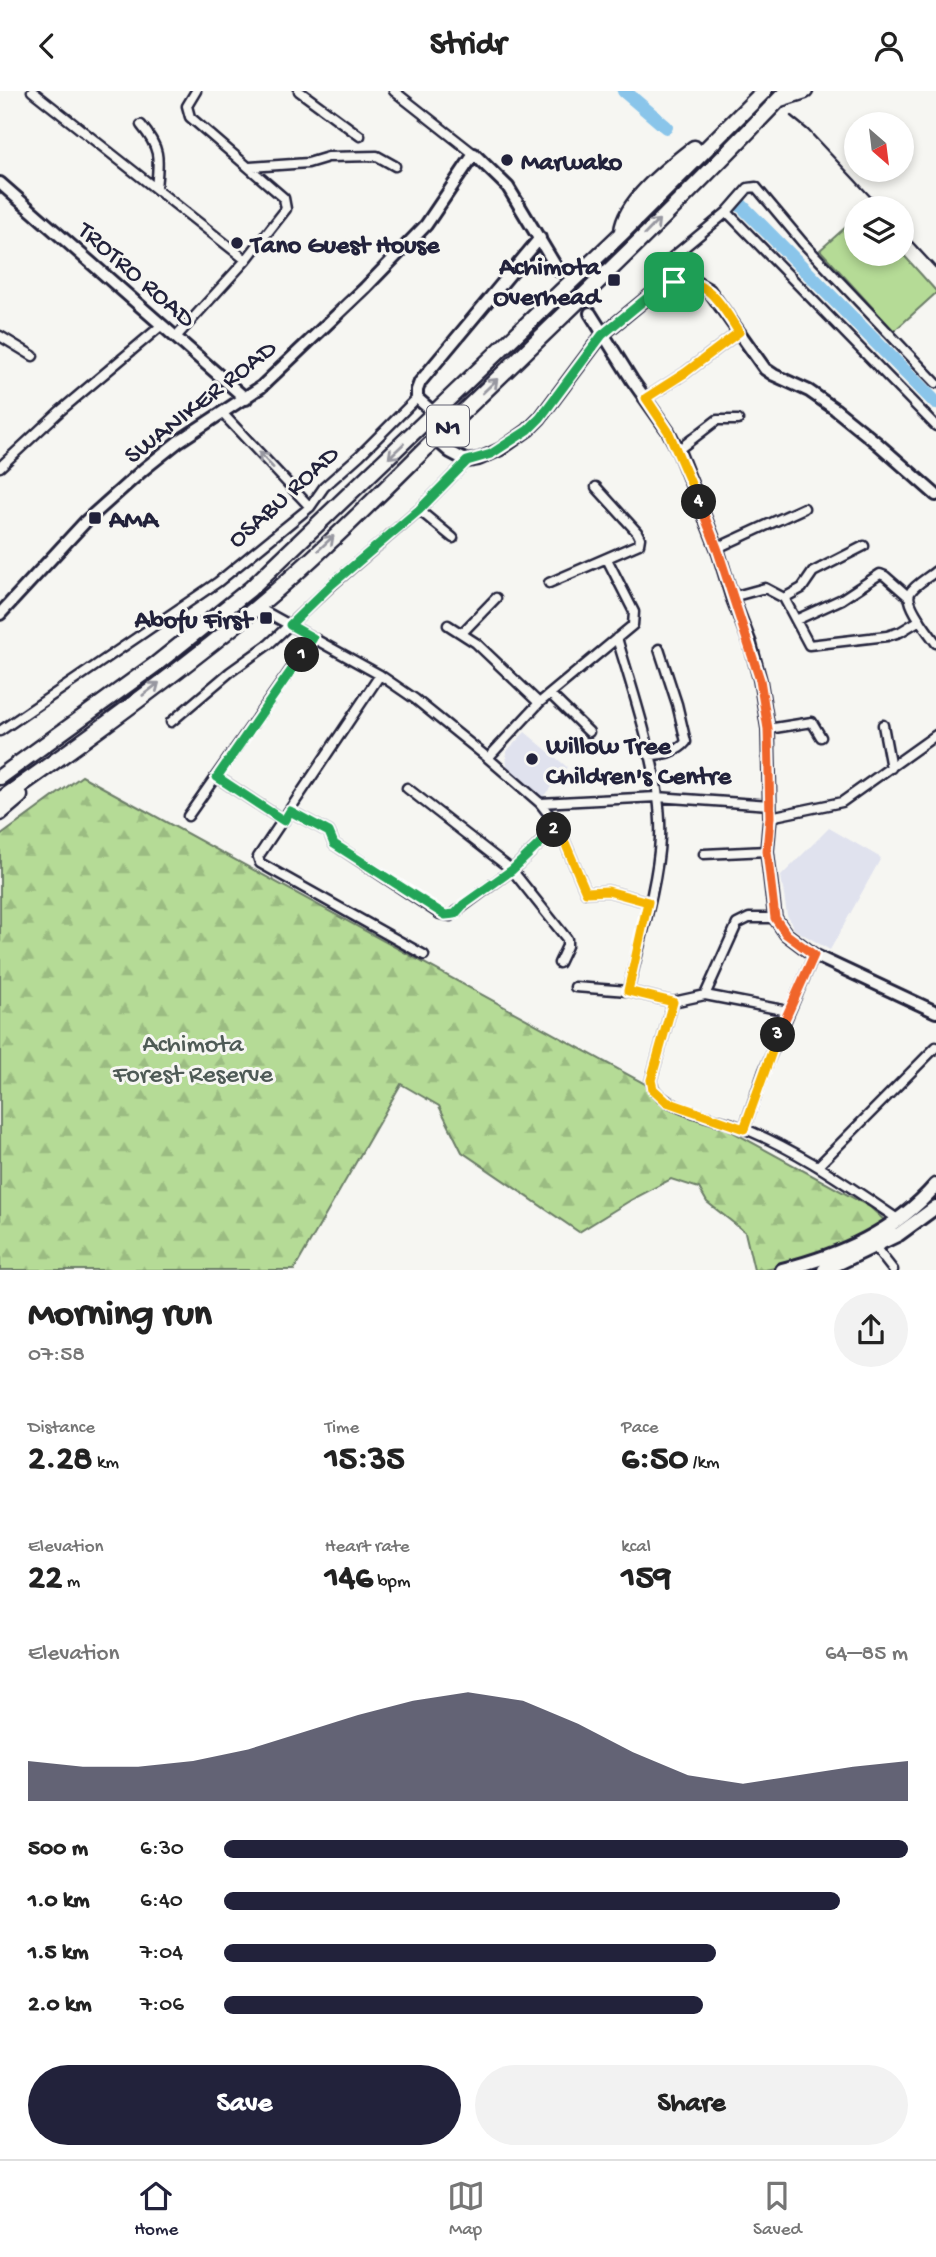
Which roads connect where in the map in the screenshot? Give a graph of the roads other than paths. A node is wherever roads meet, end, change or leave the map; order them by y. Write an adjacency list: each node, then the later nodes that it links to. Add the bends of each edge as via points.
1 (196, 91): 12 (street, via 187,106 190,117)
2 (299, 91): 9 (street)
3 (394, 91): 10 (street)
4 (805, 91): 7 (highway)
5 (762, 92): 31 (highway, N1, via 714,139 694,148 651,185 629,209 621,233)
6 (38, 93): 14 (street)
7 (783, 95): 35 (highway, N1, one-way to 7)
8 (141, 125): 14 (street, via 158,149)
9 (360, 136)
10 (474, 154): 16 (street, via 508,187); 28 (street, SWANIKER ROAD, via 426,225 402,251)
11 (395, 166): 12 (street, via 377,156)
12 (250, 167): 17 (street, via 284,198 286,209)
13 (0, 183): 21 (street, TROTRO ROAD)
14 (156, 188): 17 (street)
15 (727, 212): 19 (street, via 657,269); 27 (street, via 748,188 756,187); 34 (street)
16 (540, 238): 18 (street); 29 (street, OSABU ROAD, via 420,382)
17 (246, 260): 25 (street)
18 (558, 270)
19 (659, 288): 22 (street, via 685,280 700,285 716,298); 23 (street)
20 (590, 313): 23 (street)
21 (162, 325): 25 (street, TROTRO ROAD); 38 (street)
22 (739, 332): 30 (street); 40 (street, via 765,369 835,409)
23 (602, 335): 30 (street); 37 (street, via 528,430 491,454)
24 (0, 336): 26 (street)
25 (176, 337): 28 (street, TROTRO ROAD)
26 (33, 356)
27 (936, 383)
28 (246, 398): 32 (street, SWANIKER ROAD)
29 (417, 398): 31 (street); 41 (street, OSABU ROAD, via 324,487)
30 (646, 398): 36 (street)
31 (434, 413): 68 (highway, N1, one-way to 68, via 250,589)
32 (223, 414): 41 (street, one-way to 32); 55 (street, SWANIKER ROAD, via 179,441 86,521)
33 (738, 420): 36 (street, via 717,420)
34 (936, 426)
35 (435, 439): 37 (street); 54 (highway, N1, one-way to 35)
36 (678, 450): 46 (street)
37 (467, 461): 43 (street)
38 (0, 467)
39 (596, 487): 47 (street, via 640,538 636,546)
40 (936, 495)
41 (310, 507): 72 (street, OSABU ROAD, via 218,582)
42 (804, 508): 46 (street)
43 (419, 510): 44 (street); 58 (street)
44 (453, 538)
45 (864, 546): 53 (street, via 813,572 802,588)
46 (717, 548): 50 (street)
47 (607, 559): 49 (street); 62 (street, via 635,619)
48 (936, 571): 51 (street)
49 (549, 583)
50 (732, 597): 53 (street, via 765,588); 71 (street, via 750,643)
51 (909, 597): 56 (street, via 880,574 842,600); 57 (street)
52 (496, 598): 60 (street)
53 (784, 598): 56 (street)
54 (257, 607): 58 (street); 73 (highway, N1, one-way to 54)
55 (0, 614)
56 (796, 620): 57 (street, via 809,645 887,636)
57 (920, 620): 63 (street)
58 (290, 625): 61 (street); 69 (street)
59 (448, 625): 60 (street)
60 (462, 633): 67 (street)
61 (313, 638): 65 (street); 82 (street)
62 (617, 638): 66 (street); 77 (street)
63 (936, 643)
64 (659, 649): 77 (street, via 686,743 664,755)
65 (380, 675): 78 (street); 87 (street)
66 (551, 695): 67 (street); 74 (street)
67 (540, 703): 78 (street)
68 (90, 714): 79 (highway); 81 (highway, N1)
69 (171, 722)
70 (883, 725): 80 (street)
71 (768, 729): 76 (street, via 812,722); 88 (street)
72 (0, 731)
73 (97, 731): 85 (highway, N1); 89 (highway)
74 (589, 732)
75 (936, 735): 80 (street)
76 (821, 737)
77 (649, 755): 84 (street)
78 (488, 758): 86 (street)
79 (0, 765)
80 (891, 768): 88 (street, via 842,802)
81 (0, 777)
82 (217, 777): 90 (street); 91 (street)
83 (407, 787): 95 (street)
84 (657, 797): 86 (street); 88 (street); 96 (street, via 660,837)
85 (0, 800)
86 (540, 803): 92 (street)
87 (290, 811): 91 (street); 95 (street, via 329,832 334,844 445,915 455,914)
88 (770, 811): 93 (street)
89 (0, 813)
90 (188, 816)
91 (284, 821): 98 (street, via 260,852 260,863)
92 (558, 826): 95 (street); 96 (street, via 586,892 608,891)
93 (767, 851): 94 (street); 97 (street)
94 (705, 854)
95 (512, 870): 100 (street, via 567,939)
96 (648, 902): 102 (street)
97 (775, 918): 99 (street, via 786,934); 103 (street, via 749,918 737,924)
98 (424, 955)
99 (814, 955): 105 (street); 106 (street)
100 (559, 963)
101 (575, 987): 102 (street)
102 (628, 991): 104 (street)
103 (705, 995): 104 (street); 105 (street)
104 (673, 1002): 108 (street, via 651,1085 667,1102)
105 (788, 1011): 108 (street)
106 (936, 1012)
107 (936, 1047): 109 (street)
108 (744, 1129): 109 (street)
109 (819, 1165): 112 (street)
110 (936, 1185): 112 (main road)
111 (936, 1207): 113 (main road)
112 (899, 1220): 114 (main road, via 849,1249)
113 (875, 1247): 115 (main road); 116 (street)
114 (782, 1270)
115 (824, 1270)
116 (893, 1270)

